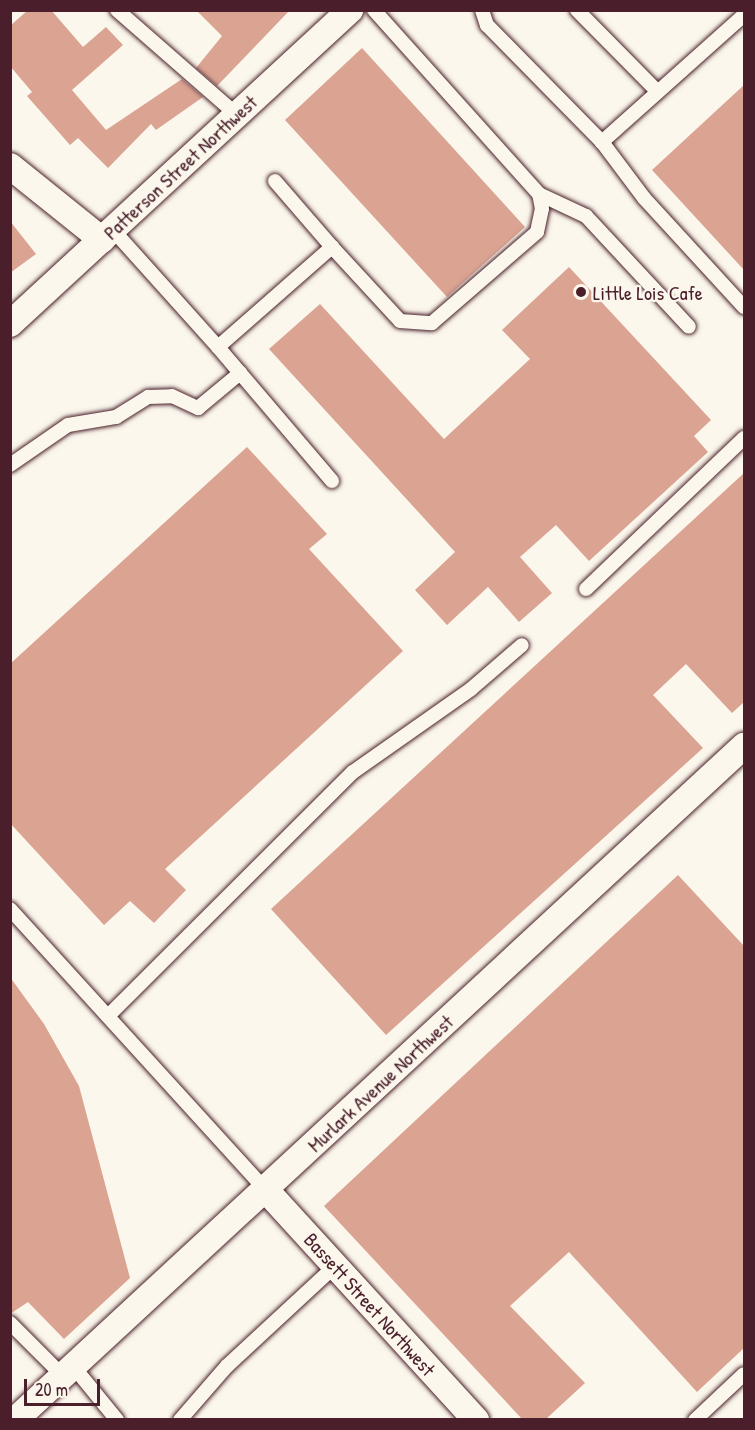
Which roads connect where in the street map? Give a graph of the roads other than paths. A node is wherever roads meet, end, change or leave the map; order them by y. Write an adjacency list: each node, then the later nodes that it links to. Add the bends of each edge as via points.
1 (117, 10): 8 (lane)
2 (350, 10): 8 (street, Patterson Street Northwest)
3 (374, 10): 12 (lane)
4 (482, 10): 9 (lane, via 487,26)
5 (577, 10): 7 (lane)
6 (744, 15): 7 (lane)
7 (657, 91): 9 (lane)
8 (237, 115): 13 (street, Patterson Street Northwest)
9 (602, 141): 15 (lane, via 644,198)
10 (10, 166): 13 (street)
11 (275, 181): 14 (lane)
12 (539, 194): 14 (lane, via 542,209 537,232 432,322 400,321); 17 (lane, via 586,216)
13 (107, 235): 16 (street, Patterson Street Northwest); 18 (lane)
14 (332, 247): 18 (lane)
15 (744, 307)
16 (10, 324)
17 (689, 327)
18 (218, 346): 19 (lane)
19 (240, 373): 21 (lane, via 198,408 171,396 148,397 116,417 68,425); 22 (lane)
20 (744, 438): 23 (lane)
21 (10, 465)
22 (332, 481)
23 (585, 589)
24 (522, 645): 27 (lane, via 471,689 353,772)
25 (744, 746): 28 (street, Murlark Avenue Northwest)
26 (10, 909): 27 (lane)
27 (108, 1016): 28 (lane)
28 (265, 1188): 29 (street, Bassett Street Northwest); 31 (street, Murlark Avenue Northwest)
29 (335, 1266): 35 (lane, via 227,1366); 36 (street, Bassett Street Northwest)
30 (10, 1323): 31 (lane)
31 (68, 1370): 33 (street, Murlark Avenue Northwest); 34 (lane)
32 (744, 1374): 37 (lane)
33 (23, 1417)
34 (117, 1419)
35 (180, 1419)
36 (476, 1419)
37 (695, 1419)

